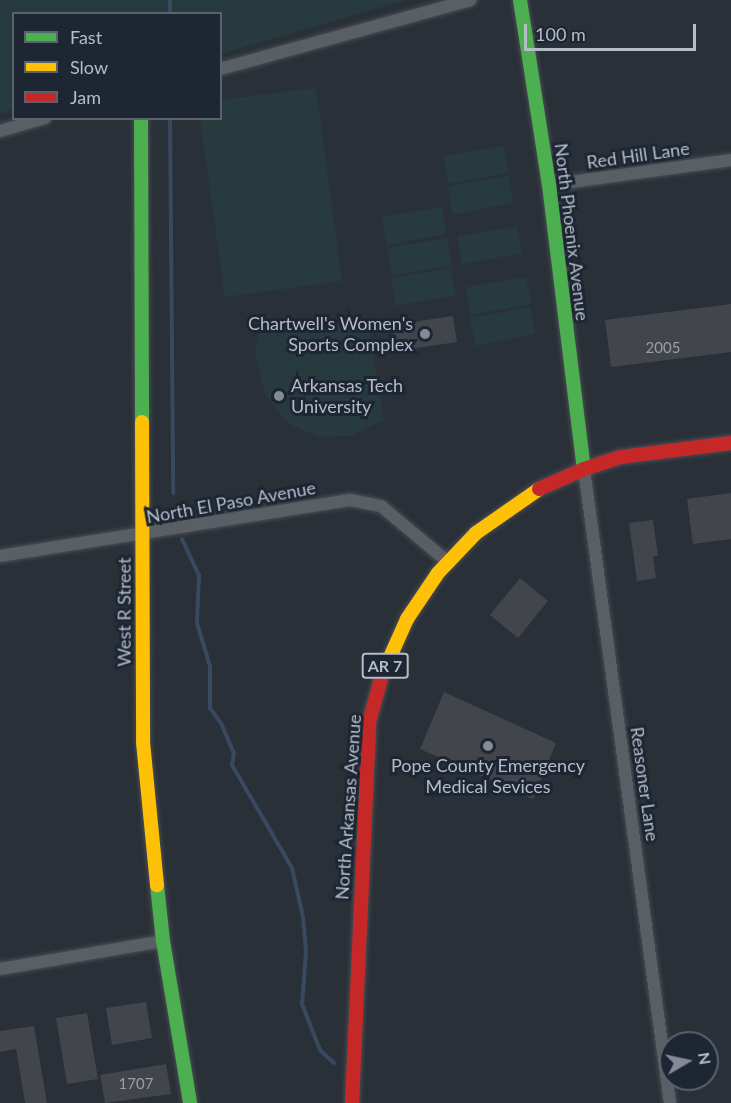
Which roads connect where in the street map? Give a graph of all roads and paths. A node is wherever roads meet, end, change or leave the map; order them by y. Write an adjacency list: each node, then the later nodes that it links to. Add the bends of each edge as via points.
1 (471, 0): 3 (street)
2 (520, 0): 8 (main road, North Phoenix Avenue)
3 (222, 68)
4 (38, 120): 6 (street)
5 (141, 120): 11 (main road, West R Street)
6 (0, 131)
7 (731, 160): 8 (street, Red Hill Lane)
8 (549, 185): 10 (main road, North Phoenix Avenue)
9 (731, 443): 10 (main road, North Arkansas Avenue / AR 7, via 648,452)
10 (584, 469): 13 (main road, North Arkansas Avenue / AR 7, via 520,500 476,533); 18 (street, Reasoner Lane)
11 (141, 535): 12 (street, North El Paso Avenue); 13 (street, North El Paso Avenue, via 350,500 381,506); 14 (main road, West R Street, via 143,742)
12 (0, 556)
13 (448, 562): 17 (main road, North Arkansas Avenue / AR 7, via 421,595 394,643 369,722)
14 (164, 941): 15 (street); 16 (main road, West R Street)
15 (0, 969)
16 (190, 1103)
17 (352, 1103)
18 (670, 1103)

